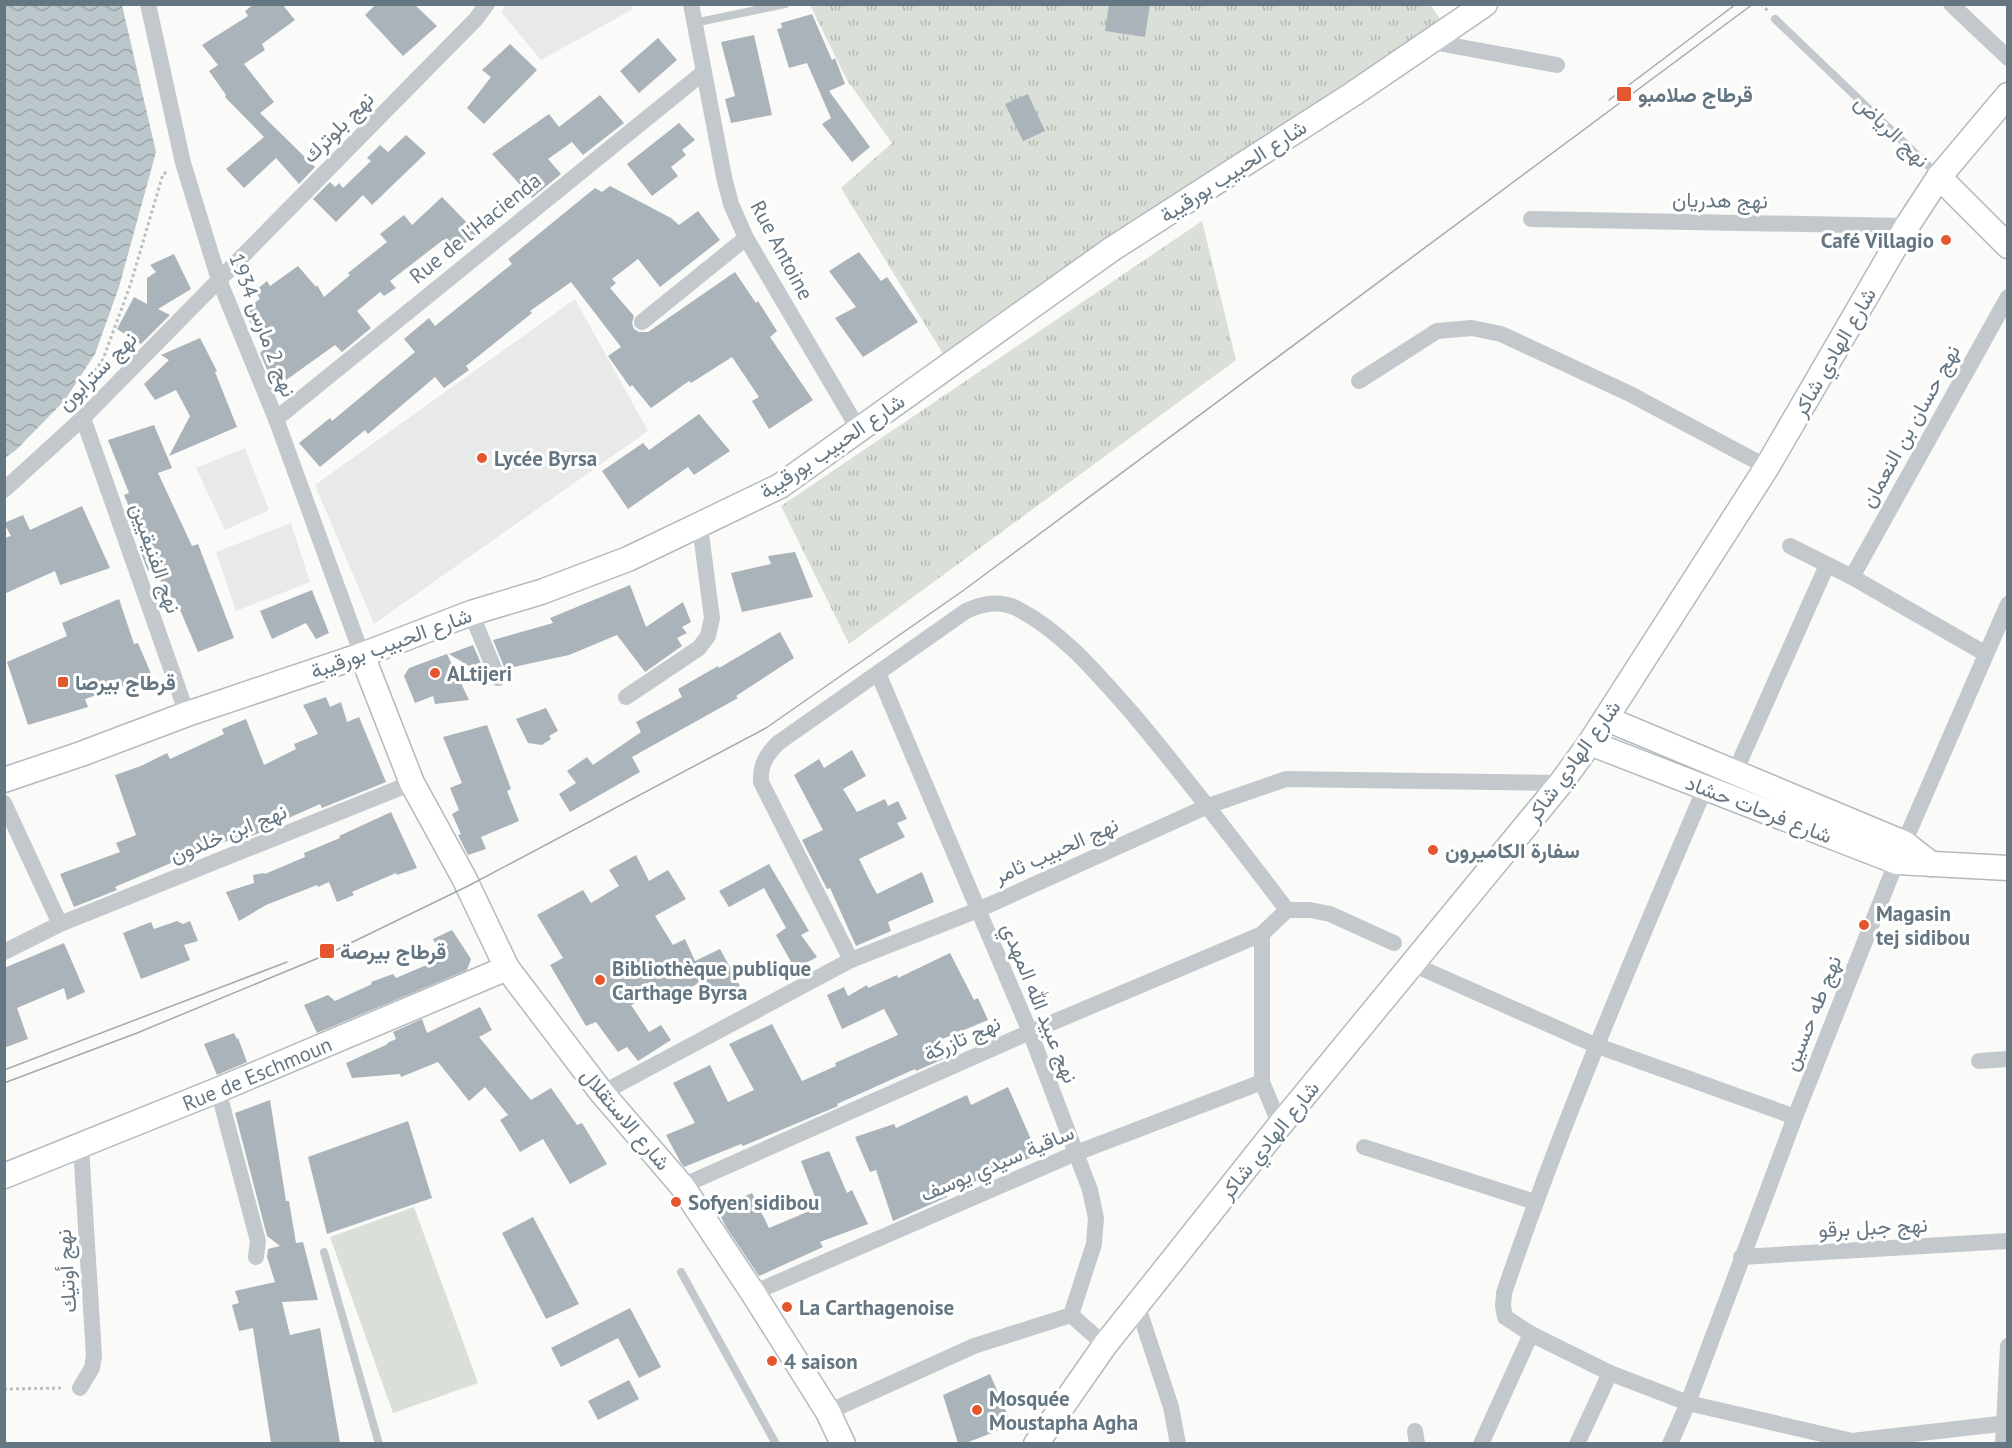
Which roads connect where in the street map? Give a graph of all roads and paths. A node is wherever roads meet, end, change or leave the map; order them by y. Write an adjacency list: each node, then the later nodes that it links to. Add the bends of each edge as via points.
1 (148, 4): 14 (street, نهج 2 مارس 1934)
2 (487, 4): 20 (street, نهج بلوترك)
3 (691, 4): 8 (street, Rue Antoine)
4 (785, 4): 8 (lane)
5 (1951, 4): 10 (street)
6 (1473, 8): 9 (street, شارع الحبيب بورقيبة)
7 (1775, 19): 15 (lane, نهج الرياض)
8 (693, 23): 12 (street, Rue Antoine)
9 (1432, 42): 11 (street); 27 (street, شارع الحبيب بورقيبة, via 1112,249)
10 (2007, 58)
11 (1557, 65)
12 (704, 72): 18 (street, Rue Antoine, via 724,177); 26 (street, Rue de l'Hacienda)
13 (2007, 95): 15 (street, شارع الهادي شاكر)
14 (183, 163): 20 (street, نهج 2 مارس 1934); 24 (path, via 163,174 130,286 103,359)
15 (1939, 177): 17 (street, شارع الهادي شاكر); 19 (street, نهج الرياض)
16 (1532, 219): 17 (street, نهج هدريان)
17 (1907, 226): 28 (street, شارع الهادي شاكر)
18 (746, 238): 22 (street); 27 (street, Rue Antoine)
19 (2007, 246)
20 (219, 280): 25 (street, نهج سترابون); 26 (street, نهج 2 مارس 1934)
21 (2007, 297): 33 (street, نهج حسان بن النعمان)
22 (642, 322)
23 (1359, 381): 28 (street, via 1437,331 1472,328 1501,334 1630,394)
24 (74, 402)
25 (83, 418): 29 (street, نهج سترابون); 41 (street, نهج الفنيقيين)
26 (276, 419): 37 (street, نهج 2 مارس 1934)
27 (859, 430): 30 (street, شارع الحبيب بورقيبة, via 780,486)
28 (1767, 467): 42 (street, شارع الهادي شاكر)
29 (4, 490)
30 (700, 526): 35 (street, شارع الحبيب بورقيبة, via 542,592); 40 (street, via 712,618 708,636 699,648)
31 (1790, 546): 32 (street)
32 (1827, 566): 33 (street); 44 (street)
33 (1852, 577): 36 (street)
34 (2007, 604): 36 (street, نهج طه حسين)
35 (471, 613): 37 (street, شارع الحبيب بورقيبة); 39 (street)
36 (1986, 654): 51 (street, نهج طه حسين)
37 (362, 655): 41 (street, شارع الحبيب بورقيبة); 46 (street, شارع الاستقلال)
38 (878, 673): 50 (street, via 966,611 985,604 1018,609 1053,632 1101,678); 53 (street, نهج عبيد الله المهدي); 59 (street, via 778,743 765,757 760,771 761,782)
39 (498, 678)
40 (626, 697)
41 (187, 714): 45 (street, شارع الحبيب بورقيبة)
42 (1607, 719): 43 (street, شارع الهادي شاكر); 44 (street, شارع فرحات حشاد)
43 (1590, 743): 47 (street, شارع الهادي شاكر); 48 (street, شارع فرحات حشاد)
44 (1735, 772): 51 (street, شارع فرحات حشاد)
45 (4, 780)
46 (412, 783): 55 (street, نهج ابن خلدون); 61 (street, شارع الاستقلال)
47 (1561, 783): 50 (street, نهج الحبيب ثامر, via 1286,779); 60 (street, شارع الهادي شاكر)
48 (1706, 788): 51 (street, شارع فرحات حشاد); 63 (street)
49 (4, 803): 55 (street)
50 (1208, 806): 53 (street, نهج الحبيب ثامر); 54 (street)
51 (1900, 853): 52 (street, شارع فرحات حشاد, via 1931,864); 69 (street, نهج طه حسين)
52 (2007, 868)
53 (978, 910): 59 (street, نهج الحبيب ثامر); 62 (street, نهج عبيد الله المهدي)
54 (1287, 910): 56 (street); 57 (street, via 1330,914)
55 (60, 924): 58 (street, نهج ابن خلدون)
56 (1262, 934): 62 (street, نهج تازركة); 66 (street)
57 (1394, 943)
58 (4, 952)
59 (851, 960): 68 (street, نهج الحبيب ثامر)
60 (1412, 964): 63 (street); 70 (street, شارع الهادي شاكر)
61 (507, 968): 67 (street, Rue de Eschmoun); 68 (street, شارع الاستقلال)
62 (1030, 1032): 73 (street, نهج عبيد الله المهدي); 75 (street, نهج تازركة)
63 (1595, 1045): 69 (street); 76 (street)
64 (2007, 1059): 65 (street)
65 (1979, 1062)
66 (1262, 1082): 70 (street); 73 (street, ساقية سيدي يوسف)
67 (218, 1090): 71 (street, Rue de Eschmoun); 79 (street, via 258,1241)
68 (602, 1093): 75 (street, شارع الاستقلال)
69 (1795, 1118): 80 (street, نهج طه حسين)
70 (1280, 1125): 83 (street, شارع الهادي شاكر)
71 (81, 1147): 74 (street, Rue de Eschmoun); 89 (street, نهج أوتيك, via 94,1356)
72 (1364, 1147): 76 (street)
73 (1076, 1153): 82 (street, ساقية سيدي يوسف); 84 (street, نهج عبيد الله المهدي, via 1096,1218 1094,1244)
74 (4, 1176)
75 (682, 1186): 82 (street, شارع الاستقلال)
76 (1534, 1202): 85 (street, via 1503,1306 1505,1317)
77 (2007, 1241): 80 (street, نهج جبل برقو)
78 (324, 1252): 95 (lane)
79 (256, 1257)
80 (1741, 1257): 91 (street, نهج طه حسين)
81 (681, 1272): 96 (lane)
82 (753, 1293): 92 (street, شارع الاستقلال)
83 (1137, 1304): 86 (street, شارع الهادي شاكر); 99 (street, via 1171,1407)
84 (1071, 1315): 86 (street); 92 (street, via 974,1346)
85 (1531, 1334): 88 (street); 100 (street)
86 (1105, 1345): 98 (street, شارع الهادي شاكر)
87 (2007, 1346): 93 (street)
88 (1610, 1372): 91 (street); 101 (street)
89 (80, 1388): 90 (path)
90 (4, 1389)
91 (1688, 1403): 94 (street); 102 (street, نهج طه حسين)
92 (828, 1412): 97 (street, شارع الاستقلال)
93 (2006, 1423): 94 (street); 103 (street)
94 (1852, 1442)
95 (379, 1443)
96 (776, 1443)
97 (843, 1443)
98 (1036, 1443)
99 (1178, 1443)
100 (1481, 1443)
101 (1576, 1443)
102 (1670, 1443)
103 (2003, 1443)

